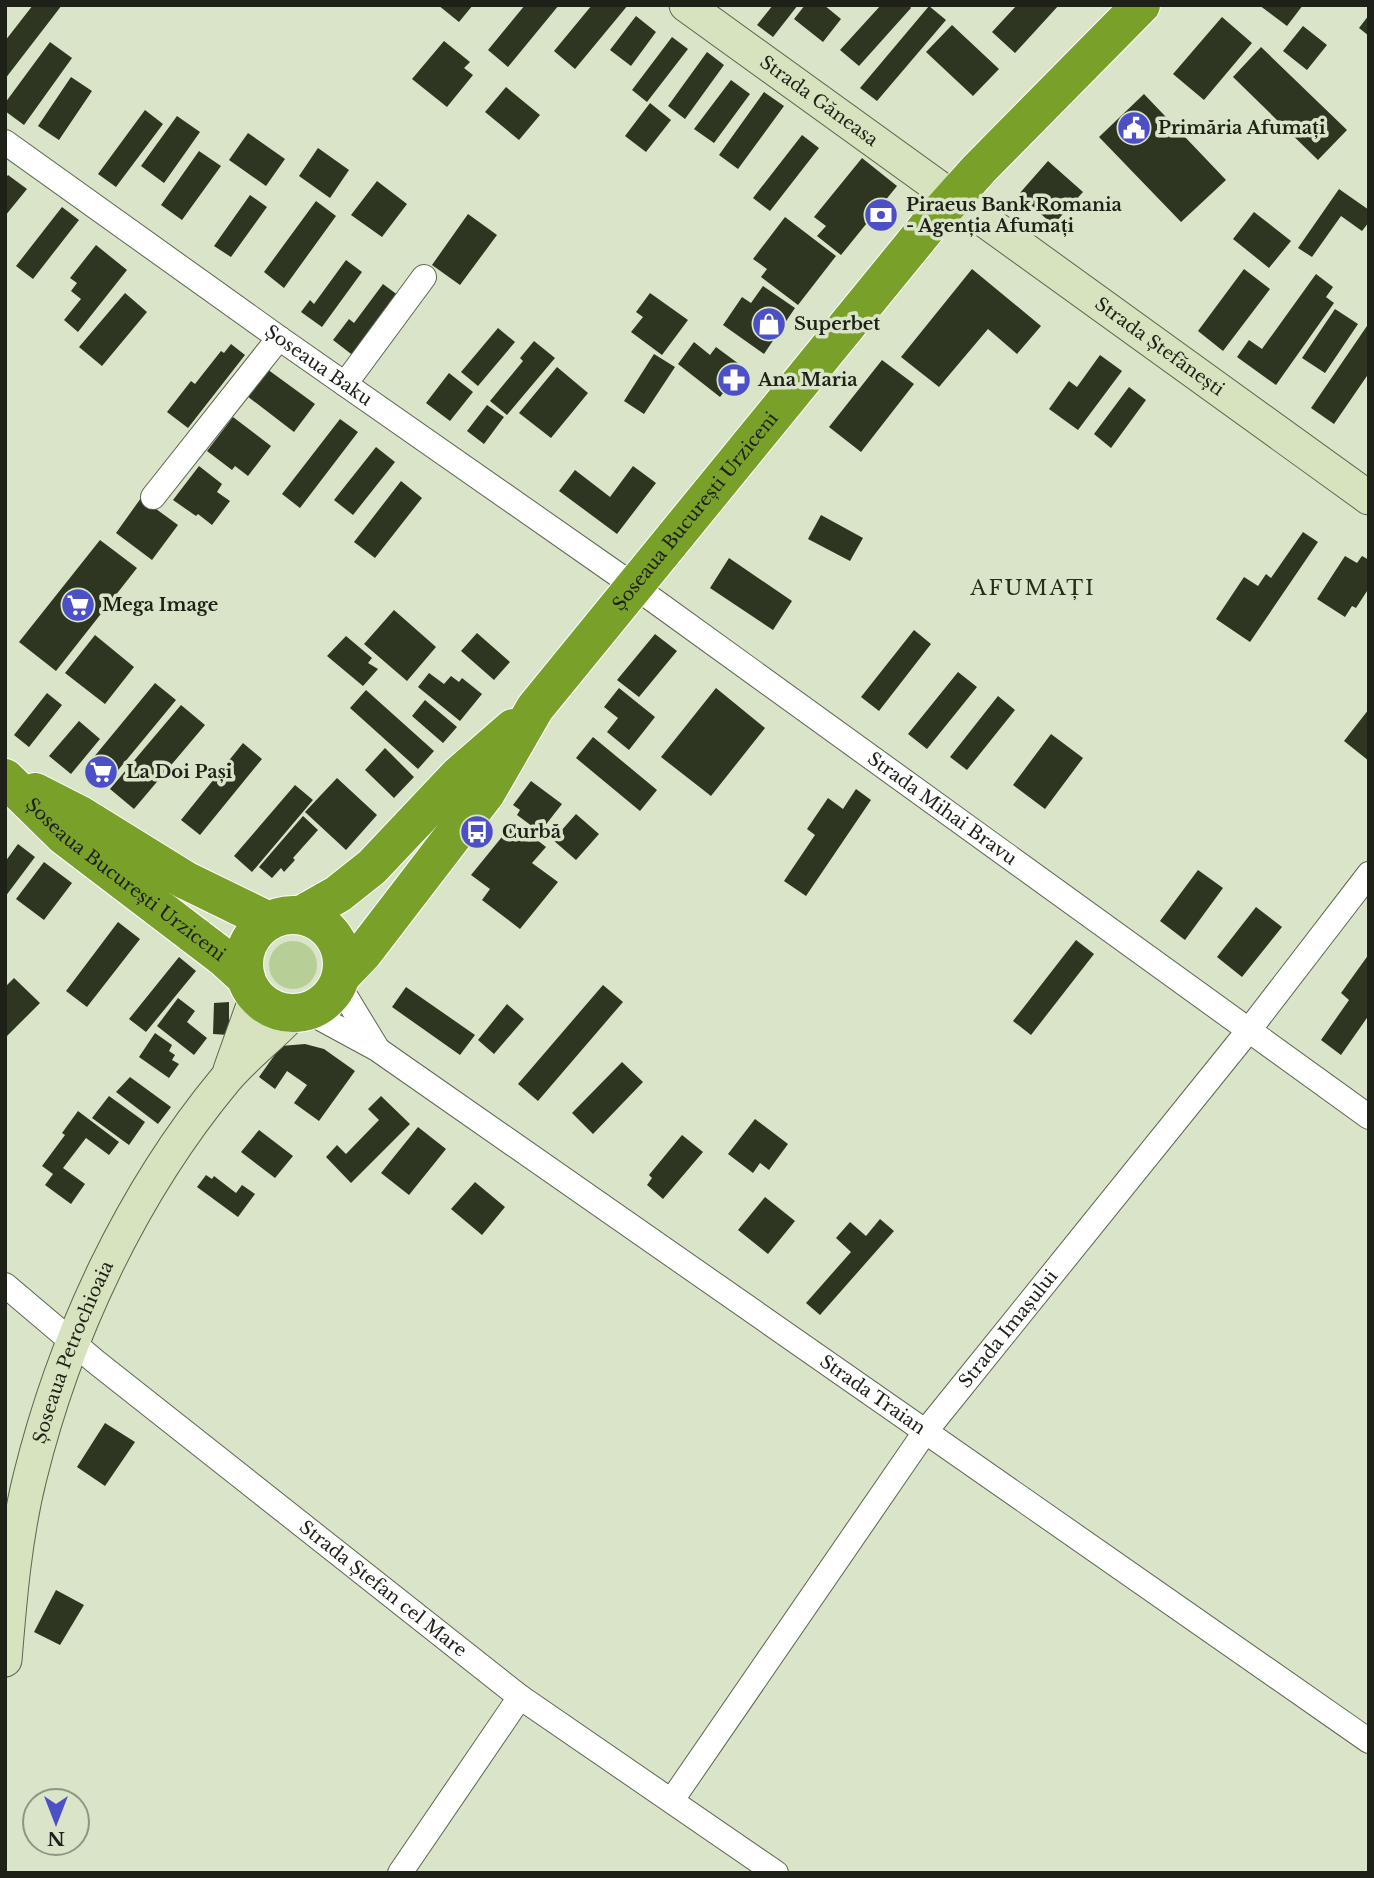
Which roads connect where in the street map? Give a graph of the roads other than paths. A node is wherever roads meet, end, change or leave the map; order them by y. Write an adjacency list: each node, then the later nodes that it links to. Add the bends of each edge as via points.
1 (686, 5): 4 (main road, Strada Găneasa)
2 (1141, 5): 4 (highway, Șoseaua București Urziceni)
3 (5, 142): 6 (street, Șoseaua Baku)
4 (952, 198): 9 (main road, Strada Ștefănești); 10 (highway, Șoseaua București Urziceni)
5 (424, 277): 7 (street)
6 (279, 338): 7 (street, Șoseaua Baku); 8 (street)
7 (345, 384): 10 (street, Șoseaua Baku)
8 (153, 497)
9 (1369, 498)
10 (634, 586): 11 (highway, Șoseaua București Urziceni); 18 (street, Strada Mihai Bravu)
11 (536, 708): 14 (highway, Șoseaua București Urziceni, via 459,775 372,867 338,894); 15 (highway, Șoseaua București Urziceni, via 486,793)
12 (5, 778): 14 (highway, Șoseaua București Urziceni, via 80,815 185,880); 16 (highway, Șoseaua București Urziceni, via 64,836 224,958)
13 (1369, 874): 18 (street, Strada Imașului)
14 (285, 918): 15 (highway, Șoseaua București Urziceni, via 316,921 329,930 342,959); 16 (highway, Șoseaua București Urziceni, via 253,936 248,946 244,967)
15 (340, 980): 17 (highway, Șoseaua București Urziceni, via 320,1006); 19 (street, Strada Traian)
16 (251, 987): 17 (highway, Șoseaua București Urziceni, via 267,1006); 20 (main road, Șoseaua Petrochioaia)
17 (300, 1012): 19 (street, Strada Traian); 20 (main road, Șoseaua Petrochioaia)
18 (1249, 1030): 21 (street, Strada Mihai Bravu); 24 (street, Strada Imașului)
19 (377, 1049): 24 (street, Strada Traian)
20 (226, 1079): 23 (main road, Șoseaua Petrochioaia, via 138,1207 91,1297)
21 (1369, 1117)
22 (5, 1285): 23 (street, Strada Ștefan cel Mare)
23 (73, 1343): 25 (main road, Șoseaua Petrochioaia, via 30,1477 14,1564); 26 (street, Strada Ștefan cel Mare)
24 (925, 1432): 27 (street, Strada Traian); 28 (street, Strada Imașului)
25 (5, 1660)
26 (520, 1697): 28 (street, Strada Ștefan cel Mare); 29 (street)
27 (1369, 1741)
28 (672, 1800): 30 (street, Strada Ștefan cel Mare)
29 (400, 1873)
30 (776, 1873)

